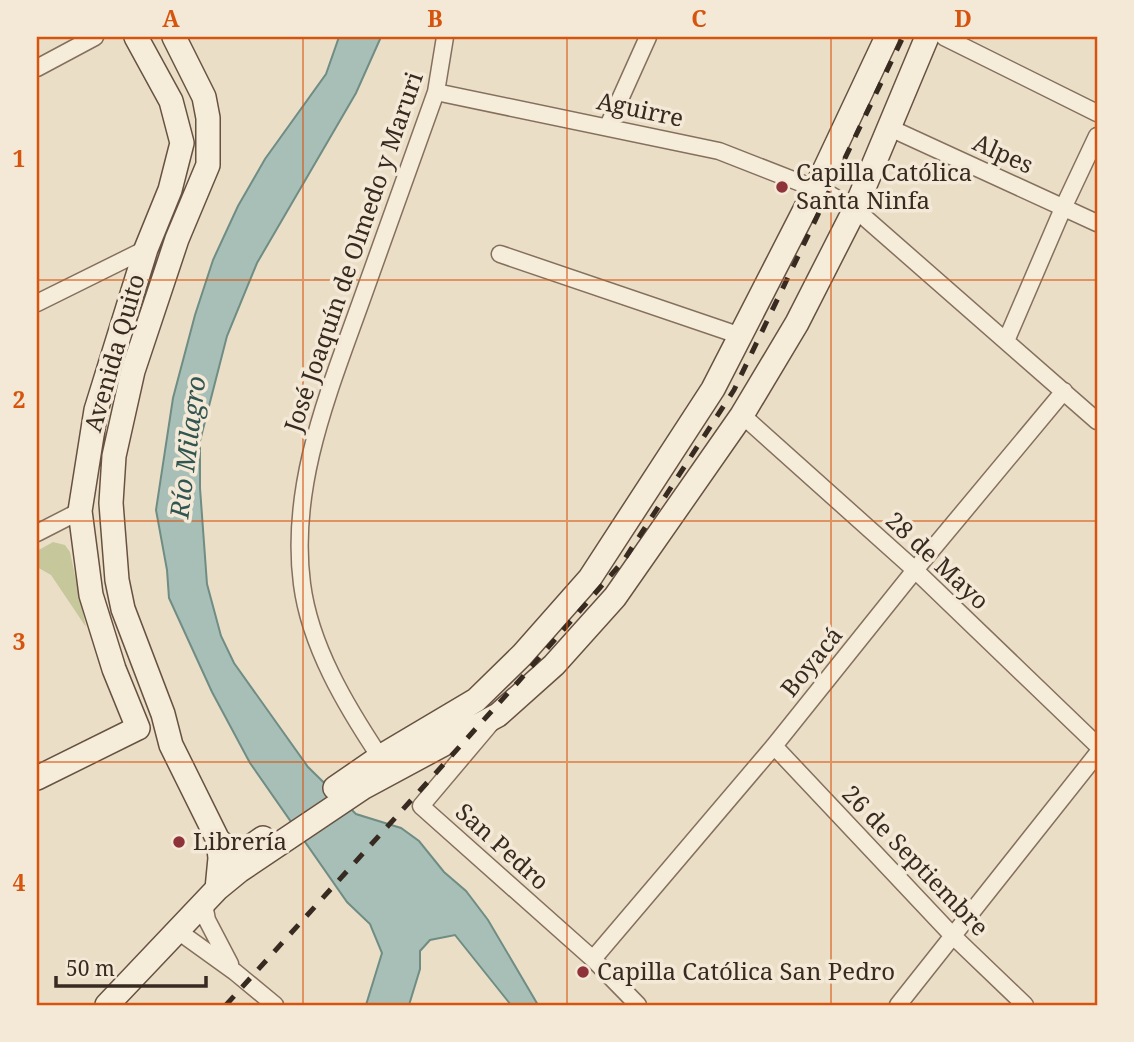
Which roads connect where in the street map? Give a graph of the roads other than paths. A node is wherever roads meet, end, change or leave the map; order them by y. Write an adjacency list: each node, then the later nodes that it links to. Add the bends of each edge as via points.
1 (95, 37): 9 (street)
2 (136, 37): 19 (main road, Avenida Quito, via 170,101 181,143 170,190)
3 (174, 37): 32 (main road, Avenida Quito, via 204,97 208,165 173,250 133,370 114,456 111,503 123,609)
4 (445, 37): 10 (street, José Joaquín de Olmedo y Maruri)
5 (648, 37): 12 (street)
6 (887, 37): 15 (main road)
7 (927, 37): 13 (main road)
8 (944, 37): 11 (street)
9 (37, 68)
10 (436, 92): 12 (street, Aguirre); 36 (street, José Joaquín de Olmedo y Maruri, via 318,420 300,517 302,585 309,616 349,708)
11 (1097, 113)
12 (608, 126): 15 (street, Aguirre, via 719,151)
13 (890, 128): 16 (street, Alpes); 17 (main road)
14 (1097, 136): 16 (street)
15 (822, 191): 17 (street, Aguirre); 22 (main road)
16 (1064, 206): 18 (street, Alpes); 23 (street)
17 (855, 209): 23 (street, Aguirre); 25 (main road, via 797,323)
18 (1097, 223)
19 (146, 249): 21 (street); 27 (main road, Avenida Quito, via 96,410)
20 (500, 254): 22 (street)
21 (37, 303)
22 (740, 336): 36 (main road, via 713,389 590,578 476,700)
23 (1006, 341): 24 (street, Aguirre)
24 (1063, 390): 26 (street, Aguirre); 29 (street, Boyacá)
25 (742, 415): 29 (street, 28 de Mayo); 30 (main road, via 615,597 554,666)
26 (1097, 421)
27 (80, 511): 28 (street); 31 (main road, Avenida Quito, via 91,595)
28 (38, 528)
29 (915, 570): 33 (street, 28 de Mayo); 34 (street, Boyacá)
30 (498, 715): 38 (main road); 44 (street, San Pedro, via 421,806)
31 (138, 728): 32 (main road, via 154,732); 37 (main road)
32 (171, 745): 39 (main road, Avenida Quito)
33 (1097, 745)
34 (774, 746): 43 (street, 26 de Septiembre); 44 (street, Boyacá)
35 (1097, 754): 43 (street)
36 (380, 757): 38 (main road)
37 (37, 778)
38 (359, 780): 40 (main road)
39 (218, 840): 40 (main road, via 235,854); 41 (main road, Avenida Quito, via 220,858)
40 (250, 853): 41 (main road)
41 (211, 896): 42 (main road); 45 (street, via 206,920)
42 (178, 931): 45 (street); 46 (main road)
43 (953, 936): 49 (street); 50 (street, 26 de Septiembre)
44 (593, 959): 48 (street, San Pedro)
45 (235, 972): 47 (street)
46 (107, 1005)
47 (275, 1005)
48 (638, 1005)
49 (898, 1005)
50 (1025, 1005)

